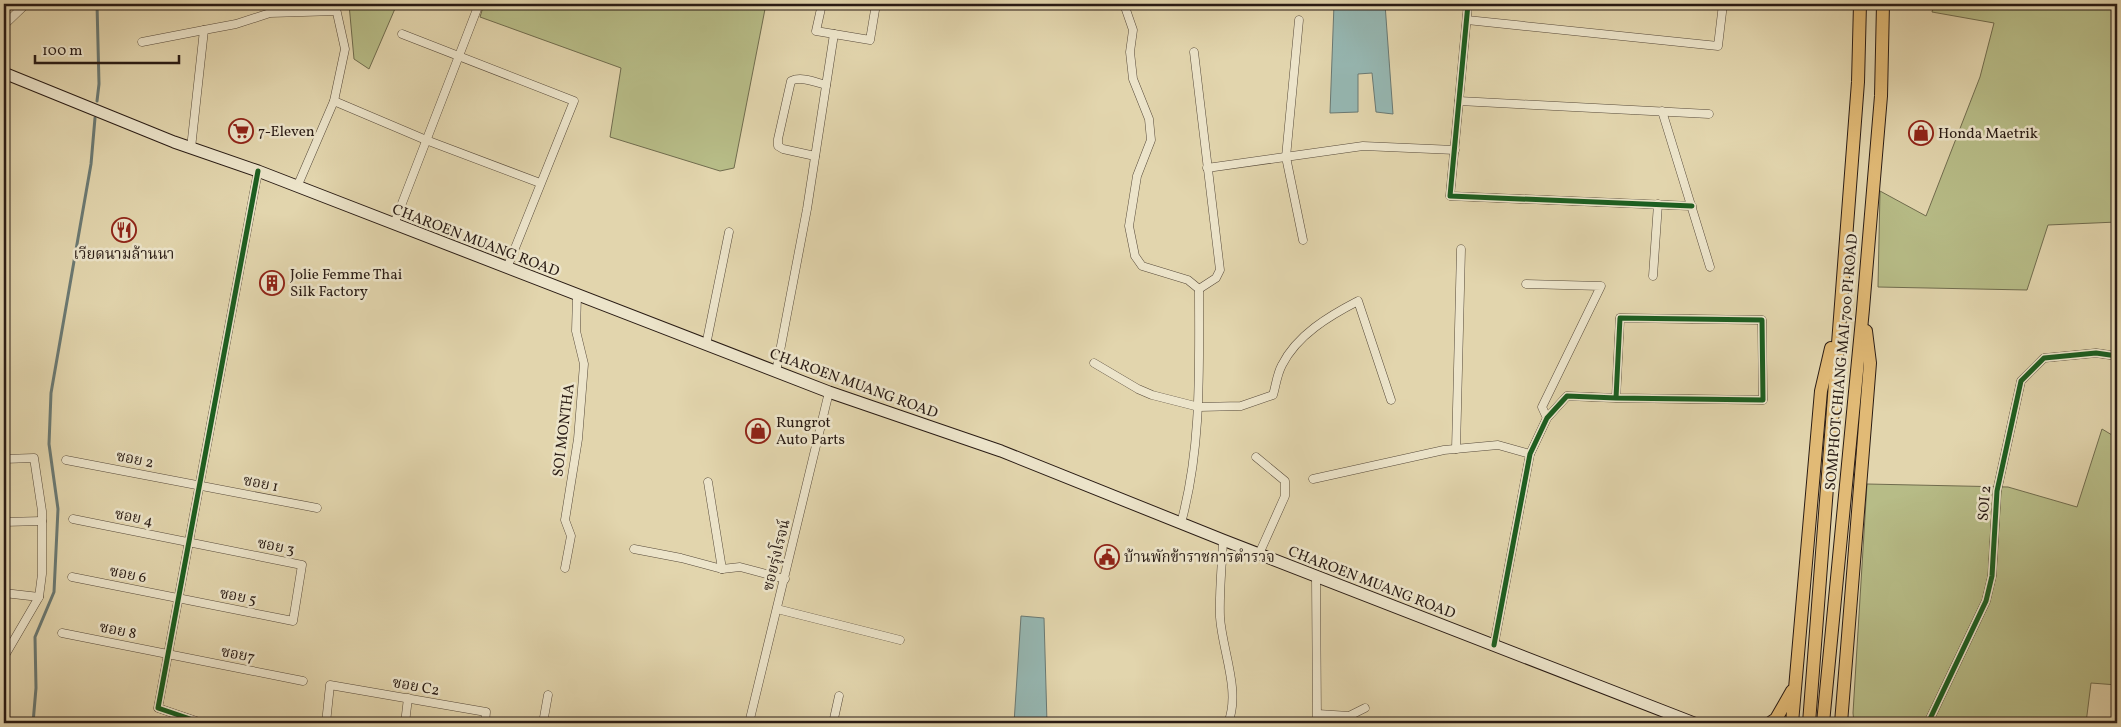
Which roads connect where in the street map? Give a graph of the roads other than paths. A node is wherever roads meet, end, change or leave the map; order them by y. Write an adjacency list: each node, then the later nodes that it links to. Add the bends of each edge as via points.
1 (26, 4): 13 (street)
2 (479, 4): 19 (street)
3 (822, 4): 16 (street, via 816,31)
4 (876, 4): 16 (street, via 870,40)
5 (1124, 4): 45 (street, via 1133,30 1130,52 1133,79 1149,119 1151,140 1137,176 1129,226 1135,256 1142,266 1188,280)
6 (1468, 4): 12 (street)
7 (1723, 4): 12 (street, via 1718,46)
8 (1860, 4): 47 (main road, SOMPHOT CHIANG MAI 700 PI ROAD, via 1858,82)
9 (1883, 4): 48 (main road, SOMPHOT CHIANG MAI 700 PI ROAD, via 1881,96)
10 (336, 7): 14 (street, via 270,14); 22 (street, via 345,49)
11 (1299, 20): 30 (street)
12 (1467, 20): 23 (street)
13 (4, 25)
14 (204, 30): 17 (street); 27 (street)
15 (402, 34): 19 (street)
16 (834, 34): 21 (street)
17 (142, 42)
18 (1194, 52): 31 (street)
19 (459, 57): 26 (street); 33 (street, via 574,101)
20 (4, 73): 27 (main road, CHAROEN MUANG ROAD)
21 (826, 85): 29 (street); 29 (street, via 803,79 791,81 778,139 778,146 783,149)
22 (334, 101): 26 (street); 34 (street)
23 (1459, 101): 24 (street); 28 (street)
24 (1662, 111): 25 (street); 36 (street)
25 (1709, 114)
26 (426, 140): 33 (street); 37 (street)
27 (191, 148): 32 (main road, CHAROEN MUANG ROAD)
28 (1454, 150): 30 (street, via 1363,146); 35 (street, via 1450,196)
29 (815, 156): 52 (street)
30 (1286, 157): 31 (street); 39 (street)
31 (1207, 168): 45 (street, via 1220,270 1216,278)
32 (258, 171): 34 (main road, CHAROEN MUANG ROAD); 65 (street)
33 (540, 183): 42 (street)
34 (297, 187): 37 (main road, CHAROEN MUANG ROAD)
35 (1658, 204): 36 (street); 43 (street)
36 (1692, 206): 41 (street)
37 (394, 224): 42 (main road, CHAROEN MUANG ROAD)
38 (728, 232): 49 (street)
39 (1303, 240)
40 (1461, 249): 58 (street)
41 (1710, 267)
42 (507, 268): 46 (main road, CHAROEN MUANG ROAD)
43 (1653, 276)
44 (1526, 284): 57 (street, via 1601,286 1542,407)
45 (1199, 289): 56 (street)
46 (577, 295): 49 (main road, CHAROEN MUANG ROAD); 75 (street, SOI MONTHA, via 576,331 584,364 584,381 565,520 571,536)
47 (1840, 308): 91 (main road, via 1821,390); 109 (main road, SOMPHOT CHIANG MAI 700 PI ROAD)
48 (1863, 309): 110 (main road, SOMPHOT CHIANG MAI 700 PI ROAD); 111 (main road, via 1870,363 1841,704)
49 (706, 345): 52 (main road, CHAROEN MUANG ROAD)
50 (2117, 356): 112 (street, SOI 2, via 2096,353 2044,358 2021,381 1997,491 1992,576 1986,601)
51 (1094, 363): 56 (street, via 1152,395)
52 (776, 372): 53 (main road, CHAROEN MUANG ROAD)
53 (829, 392): 70 (main road, CHAROEN MUANG ROAD, via 1001,451); 79 (street, ซอยรุ่งโรจน์)
54 (1616, 398): 54 (street, via 1763,400 1762,320 1620,318); 57 (street, via 1567,396)
55 (1392, 400): 56 (street, via 1358,301 1329,317 1300,341 1282,365 1273,395 1241,406)
56 (1200, 406): 70 (street, via 1190,494)
57 (1547, 418): 59 (street)
58 (1456, 449): 59 (street, via 1498,445); 63 (street)
59 (1530, 454): 87 (street)
60 (1256, 457): 74 (street, via 1284,481 1284,496)
61 (4, 458): 68 (street, via 34,458)
62 (66, 460): 65 (street, ซอย 2)
63 (1313, 479)
64 (708, 482): 76 (street)
65 (199, 485): 66 (street, ซอย 1); 72 (street)
66 (317, 508)
67 (73, 519): 72 (street, ซอย 4)
68 (42, 521): 69 (street); 81 (street)
69 (4, 522)
70 (1181, 524): 71 (main road, CHAROEN MUANG ROAD)
71 (1223, 540): 74 (main road, CHAROEN MUANG ROAD); 105 (street, via 1220,618 1232,687)
72 (189, 542): 82 (street); 84 (street, ซอย 3, via 302,565)
73 (634, 549): 76 (street)
74 (1259, 554): 77 (main road, CHAROEN MUANG ROAD)
75 (565, 568)
76 (722, 569): 79 (street, via 740,567)
77 (1316, 576): 87 (main road, CHAROEN MUANG ROAD); 96 (street)
78 (72, 577): 82 (street, ซอย 6)
79 (785, 579): 83 (street, ซอยรุ่งโรจน์)
80 (4, 593): 81 (street)
81 (40, 597): 89 (street)
82 (178, 598): 84 (street, ซอย 5); 88 (street)
83 (777, 609): 86 (street); 103 (street, ซอยรุ่งโรจน์)
84 (293, 621)
85 (62, 633): 88 (street, ซอย 8)
86 (900, 640)
87 (1494, 645): 107 (main road, CHAROEN MUANG ROAD)
88 (168, 654): 90 (street, ซอย7); 98 (street, via 158,708)
89 (4, 657)
90 (303, 681)
91 (1794, 688): 97 (main road); 108 (main road, via 1776,719)
92 (548, 695): 102 (street)
93 (839, 696): 104 (street)
94 (408, 698): 99 (street, ซอย C2, via 330,685); 100 (street); 101 (street, ซอย C2, via 486,712)
95 (1365, 708): 96 (street, via 1349,716)
96 (1318, 714): 106 (street)
97 (1792, 722)
98 (202, 723)
99 (326, 723)
100 (405, 723)
101 (484, 723)
102 (544, 723)
103 (749, 723)
104 (832, 723)
105 (1228, 723)
106 (1317, 723)
107 (1694, 723)
108 (1770, 723)
109 (1809, 723)
110 (1823, 723)
111 (1843, 723)
112 (1928, 723)

